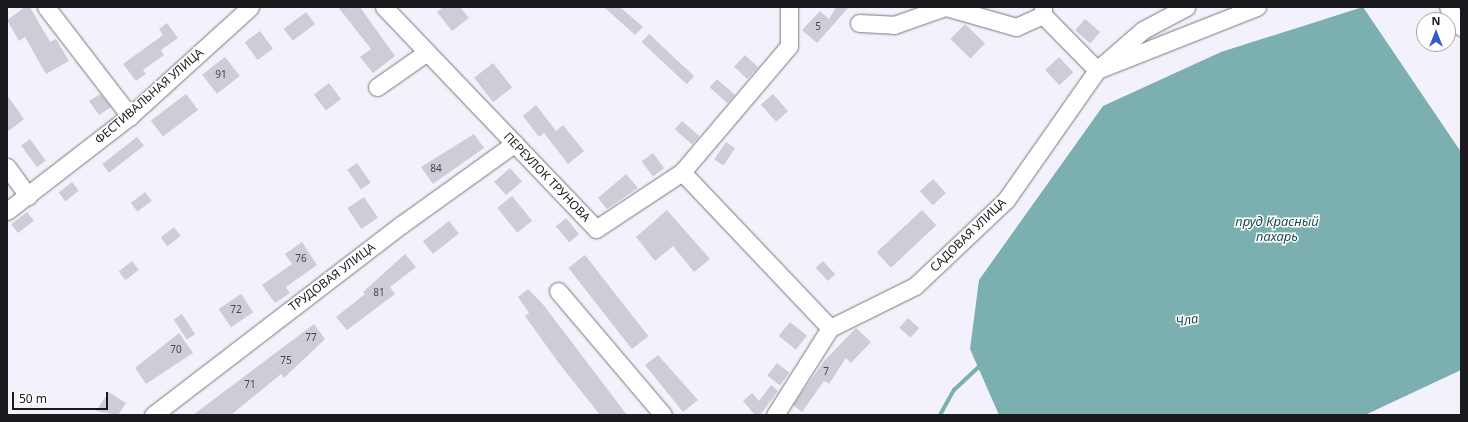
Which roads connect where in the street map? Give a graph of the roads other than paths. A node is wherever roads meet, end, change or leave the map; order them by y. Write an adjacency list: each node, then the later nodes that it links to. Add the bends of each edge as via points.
1 (46, 7): 15 (street)
2 (250, 7): 15 (street, ФЕСТИВАЛЬНАЯ УЛИЦА)
3 (384, 7): 12 (street, ПЕРЕУЛОК ТРУНОВА)
4 (789, 7): 18 (street, ПЕРЕУЛОК ТРУНОВА, via 789,46)
5 (945, 7): 9 (street, via 1016,27); 10 (street, via 894,24)
6 (1186, 7): 13 (street, САДОВАЯ УЛИЦА, via 1143,30)
7 (1256, 7): 13 (street)
8 (1448, 7): 11 (street)
9 (1043, 11): 13 (street)
10 (859, 23)
11 (1461, 27)
12 (427, 52): 14 (street); 16 (street, ПЕРЕУЛОК ТРУНОВА)
13 (1097, 70): 22 (street, САДОВАЯ УЛИЦА, via 1006,200 915,286)
14 (377, 87)
15 (130, 116): 19 (street, ФЕСТИВАЛЬНАЯ УЛИЦА)
16 (515, 143): 18 (street, ПЕРЕУЛОК ТРУНОВА, via 596,229); 23 (street, ТРУДОВАЯ УЛИЦА, via 282,314)
17 (7, 167): 19 (street)
18 (682, 172): 22 (street)
19 (28, 196): 20 (street, ФЕСТИВАЛЬНАЯ УЛИЦА)
20 (7, 211)
21 (558, 291): 24 (street)
22 (830, 328): 25 (street)
23 (154, 415)
24 (663, 415)
25 (775, 415)

